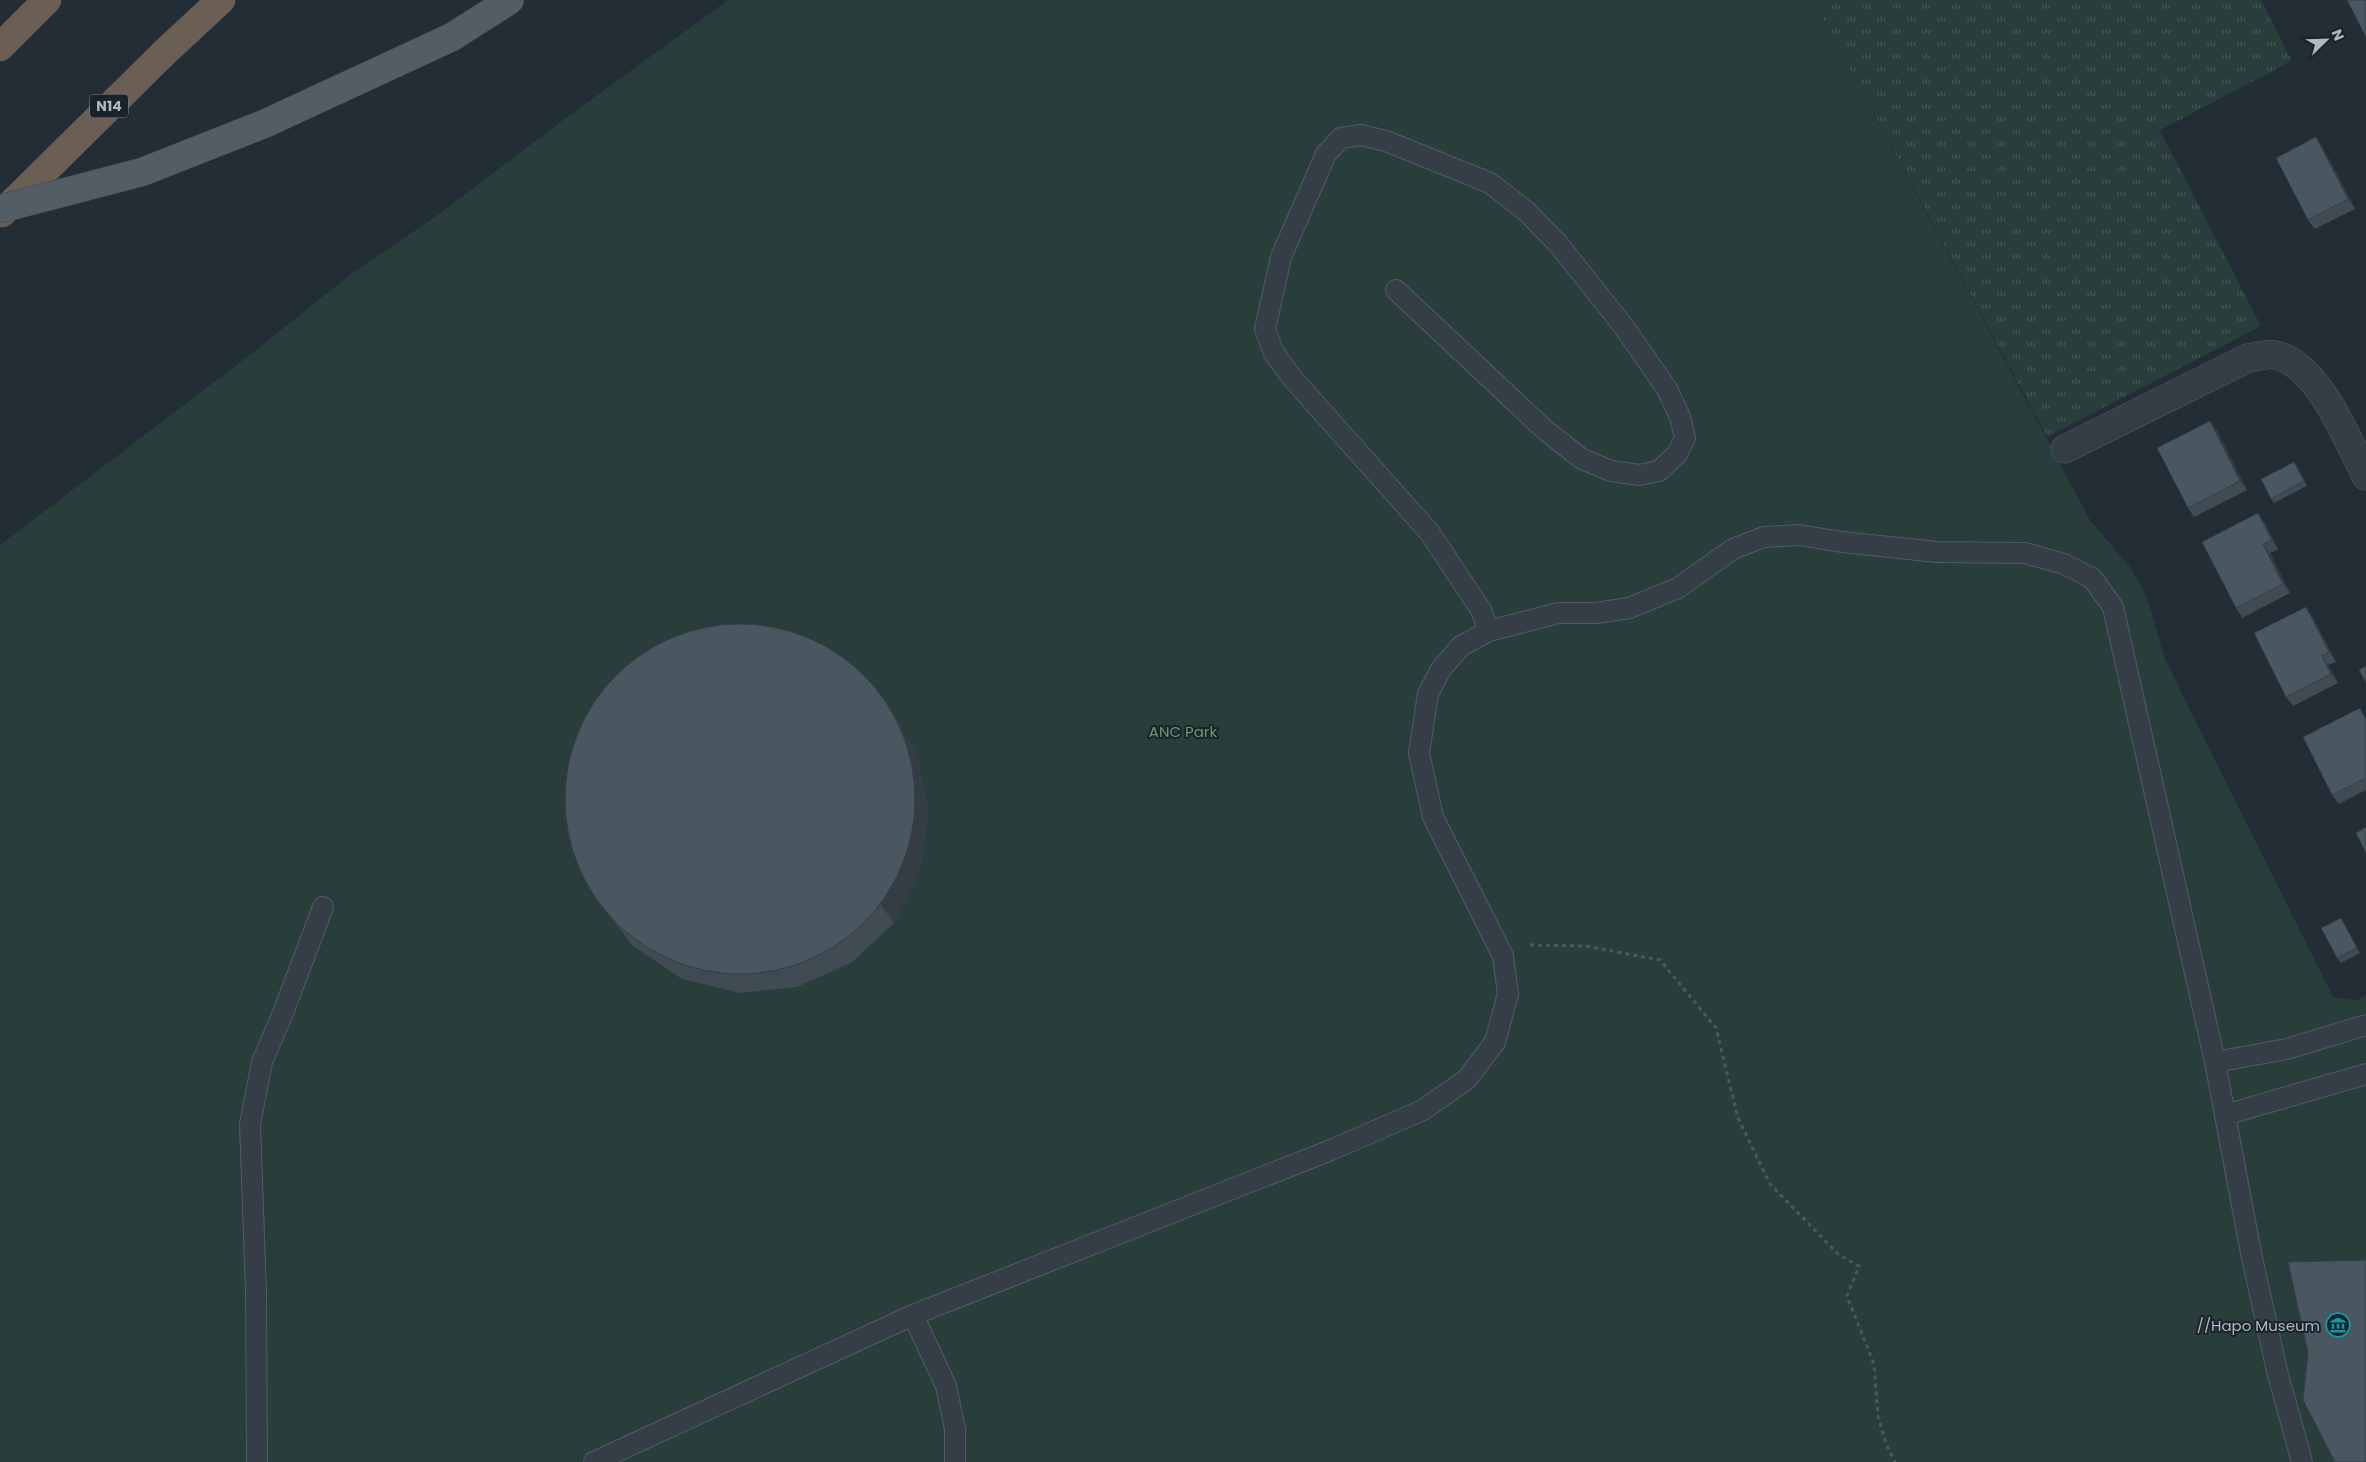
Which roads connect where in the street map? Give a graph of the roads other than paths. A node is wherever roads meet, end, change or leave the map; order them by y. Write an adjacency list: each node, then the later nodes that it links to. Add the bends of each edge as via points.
1 (47, 0): 4 (highway)
2 (221, 0): 6 (highway, N14)
3 (510, 0): 5 (main road, bridge, via 452,37 264,124 142,172)
4 (0, 47)
5 (0, 209)
6 (0, 215)
7 (1396, 290): 10 (lane, via 1545,430 1582,459 1611,471 1639,475 1659,471 1677,454 1685,438 1680,417 1667,389 1624,327 1559,245 1490,183 1386,141 1362,136 1341,138 1326,154 1281,257 1265,329 1274,353 1293,379 1430,533 1482,610)
8 (2065, 449): 9 (street, via 2248,358 2274,354 2294,362 2315,382)
9 (2366, 476)
10 (1489, 631): 13 (lane, via 1558,613 1596,614 1629,608 1678,588 1733,549 1764,537 1799,535 1937,552 2025,553 2064,564 2092,578 2113,607); 16 (lane, via 1461,646 1441,669 1428,694 1419,753 1433,817 1503,956 1508,994 1495,1042 1467,1079 1423,1110 1331,1150)
11 (323, 907): 17 (lane, via 262,1062 250,1124 256,1292)
12 (2366, 1025): 13 (lane, via 2288,1049)
13 (2215, 1062): 15 (lane)
14 (2366, 1074): 15 (lane)
15 (2225, 1115): 20 (lane, via 2263,1307)
16 (913, 1315): 18 (lane); 19 (lane, via 946,1386 955,1429)
17 (257, 1462)
18 (594, 1462)
19 (956, 1462)
20 (2302, 1462)

